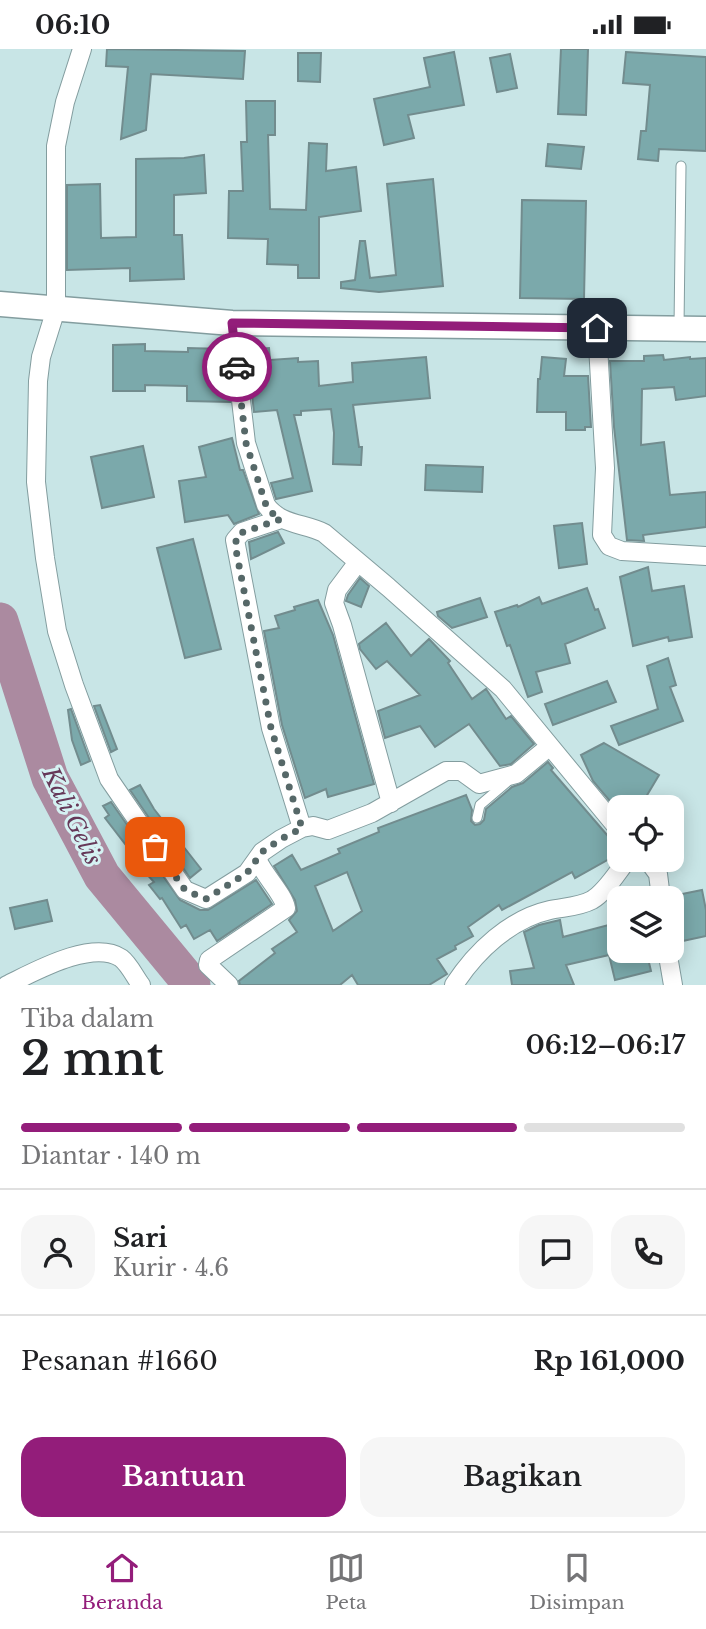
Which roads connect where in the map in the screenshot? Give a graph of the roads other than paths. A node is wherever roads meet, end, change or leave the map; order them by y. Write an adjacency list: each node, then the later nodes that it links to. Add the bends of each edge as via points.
1 (82, 49): 4 (street, via 55,146)
2 (681, 166): 7 (lane)
3 (0, 304): 4 (main road)
4 (52, 309): 5 (main road); 18 (street, via 38,381 36,482 45,558 57,631 109,779 185,890 206,899 247,873)
5 (232, 323): 6 (main road); 9 (street, via 246,443 266,505)
6 (597, 328): 7 (main road); 10 (street, via 605,468 602,535 608,546 622,551)
7 (679, 329): 8 (main road)
8 (706, 329)
9 (281, 519): 11 (street, via 324,533); 17 (street, via 238,534 235,545 271,728)
10 (706, 556)
11 (358, 562): 12 (street, via 503,689); 14 (street, via 337,590 334,603)
12 (550, 746): 13 (street); 15 (street)
13 (516, 774): 14 (street, via 479,783 461,771 446,771); 16 (lane, via 480,805)
14 (391, 803): 17 (street, via 328,830 313,825)
15 (607, 815)
16 (477, 818)
17 (302, 828): 18 (street)
18 (257, 859): 23 (street, via 286,908 209,960 212,971)
19 (617, 872): 24 (street, via 594,899 512,925 476,957)
20 (669, 963): 25 (street)
21 (7, 985): 22 (street, via 82,953 122,959)
22 (141, 985)
23 (229, 985)
24 (454, 985)
25 (673, 985)

